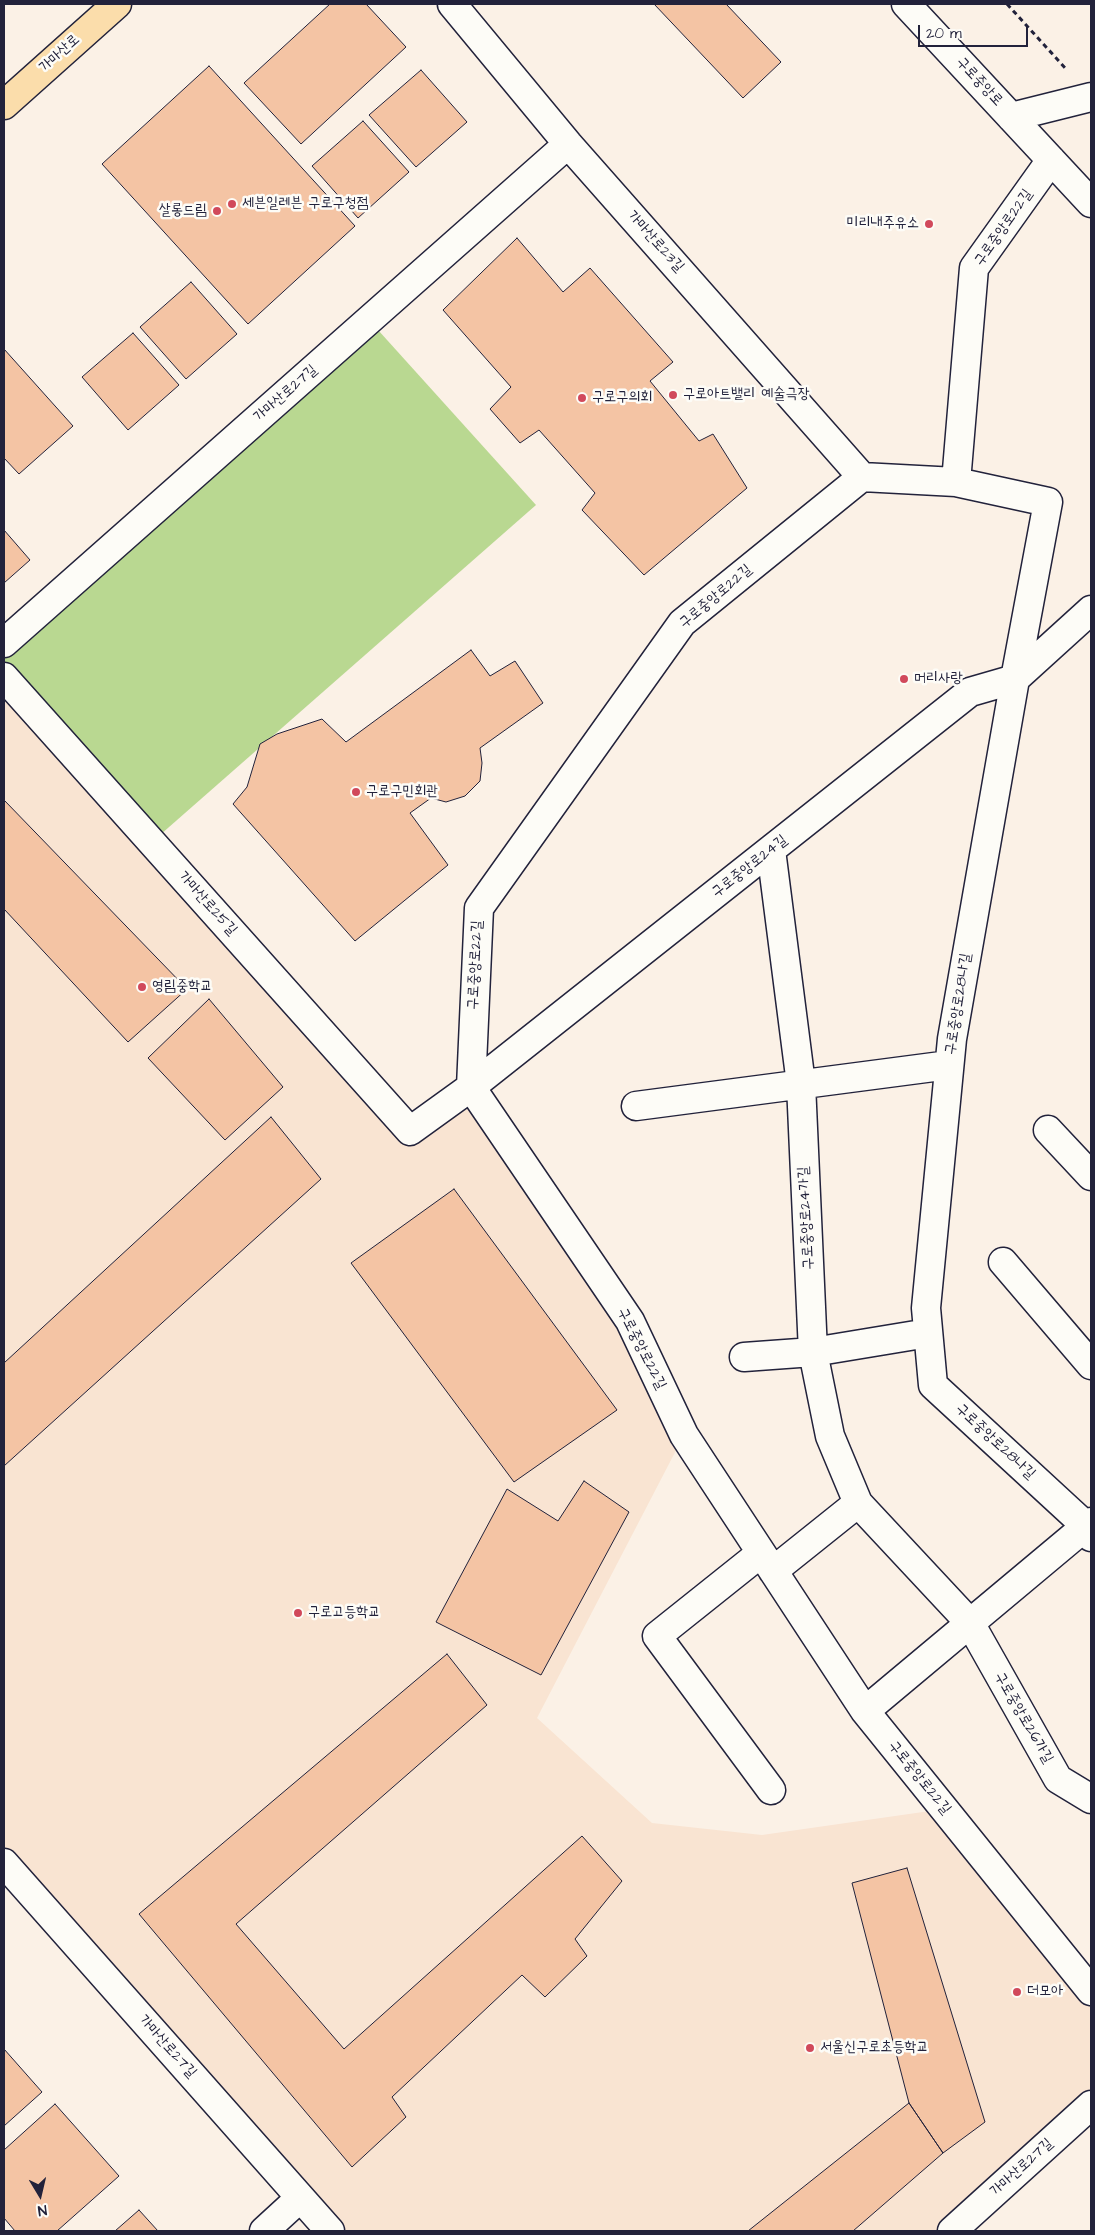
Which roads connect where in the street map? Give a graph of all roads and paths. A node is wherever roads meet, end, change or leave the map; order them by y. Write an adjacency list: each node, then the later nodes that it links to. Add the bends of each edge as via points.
1 (117, 4): 7 (main road, 가마산로)
2 (452, 4): 9 (street, 가마산로23길)
3 (906, 4): 8 (street, 구로중앙로)
4 (1007, 4): 5 (path)
5 (1072, 75)
6 (1091, 97): 8 (street, 구로중앙로)
7 (4, 105)
8 (1011, 117): 10 (street, 구로중앙로)
9 (568, 144): 12 (street, 가마산로23길); 15 (street, 가마산로27길)
10 (1052, 160): 11 (street, 구로중앙로); 13 (street, 구로중앙로22길, via 974,268)
11 (1091, 203)
12 (862, 477): 13 (street); 21 (street, 구로중앙로22길, via 682,623 479,908)
13 (956, 482): 17 (street, via 1048,502)
14 (1091, 610): 17 (street, 구로중앙로24길)
15 (4, 643)
16 (4, 677): 24 (street, 가마산로25길)
17 (1015, 679): 18 (street, 구로중앙로24길, via 970,692); 19 (street, 구로중앙로28나길)
18 (771, 850): 20 (street, 구로중앙로24가길); 21 (street, 구로중앙로24길)
19 (949, 1065): 20 (street); 27 (street, 구로중앙로28나길, via 926,1308)
20 (801, 1084): 22 (street); 28 (street, 구로중앙로24가길)
21 (471, 1087): 24 (street, 구로중앙로24길); 33 (street, 구로중앙로22길, via 630,1320 684,1436)
22 (636, 1106)
23 (1048, 1130): 25 (street)
24 (410, 1131)
25 (1091, 1176)
26 (1003, 1262): 30 (street)
27 (928, 1332): 28 (street); 32 (street, 구로중앙로28나길, via 933,1385)
28 (813, 1352): 29 (street); 31 (street, 구로중앙로24가길, via 830,1436)
29 (744, 1357)
30 (1091, 1365)
31 (858, 1503): 33 (street); 34 (street, 구로중앙로24가길)
32 (1089, 1528): 34 (street)
33 (767, 1562): 35 (street, 구로중앙로22길); 36 (street, via 658,1636)
34 (970, 1623): 35 (street); 37 (street, 구로중앙로26가길, via 1058,1779)
35 (865, 1711): 39 (street, 구로중앙로22길)
36 (771, 1790)
37 (1091, 1799)
38 (4, 1862): 41 (street, 가마산로27길)
39 (1091, 1991)
40 (1091, 2105): 44 (street, 가마산로27길)
41 (300, 2198): 42 (street); 43 (street, 가마산로27길)
42 (264, 2231)
43 (330, 2231)
44 (952, 2231)

